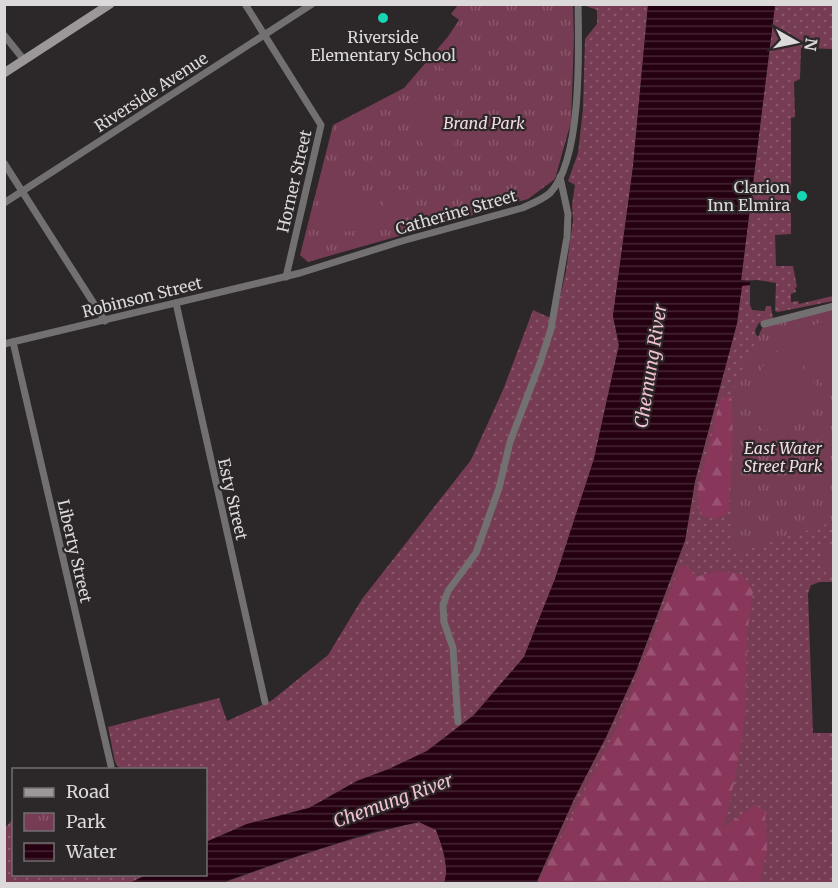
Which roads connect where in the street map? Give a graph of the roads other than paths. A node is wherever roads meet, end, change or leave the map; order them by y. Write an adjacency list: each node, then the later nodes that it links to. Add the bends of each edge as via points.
1 (110, 4): 7 (main road)
2 (245, 4): 6 (street, Horner Street)
3 (312, 4): 6 (street, Riverside Avenue)
4 (578, 4): 10 (street, Catherine Street, via 575,115 567,161)
5 (4, 35): 7 (street)
6 (265, 35): 11 (street, Riverside Avenue); 13 (street, Horner Street, via 321,125)
7 (24, 60): 8 (main road)
8 (4, 73)
9 (4, 163): 11 (street)
10 (560, 177): 13 (street, Catherine Street, via 550,192 522,208); 21 (street, via 568,214 567,237 550,329 476,553 447,591 443,605 453,648)
11 (22, 191): 12 (street, Riverside Avenue); 16 (street)
12 (4, 203)
13 (285, 277): 14 (street, Robinson Street)
14 (176, 303): 16 (street, Robinson Street); 20 (street, Esty Street)
15 (834, 306): 17 (street)
16 (105, 321): 18 (street, Robinson Street)
17 (764, 324)
18 (13, 342): 19 (street, Robinson Street); 22 (street, Liberty Street)
19 (4, 344)
20 (265, 702)
21 (458, 722)
22 (111, 766)

